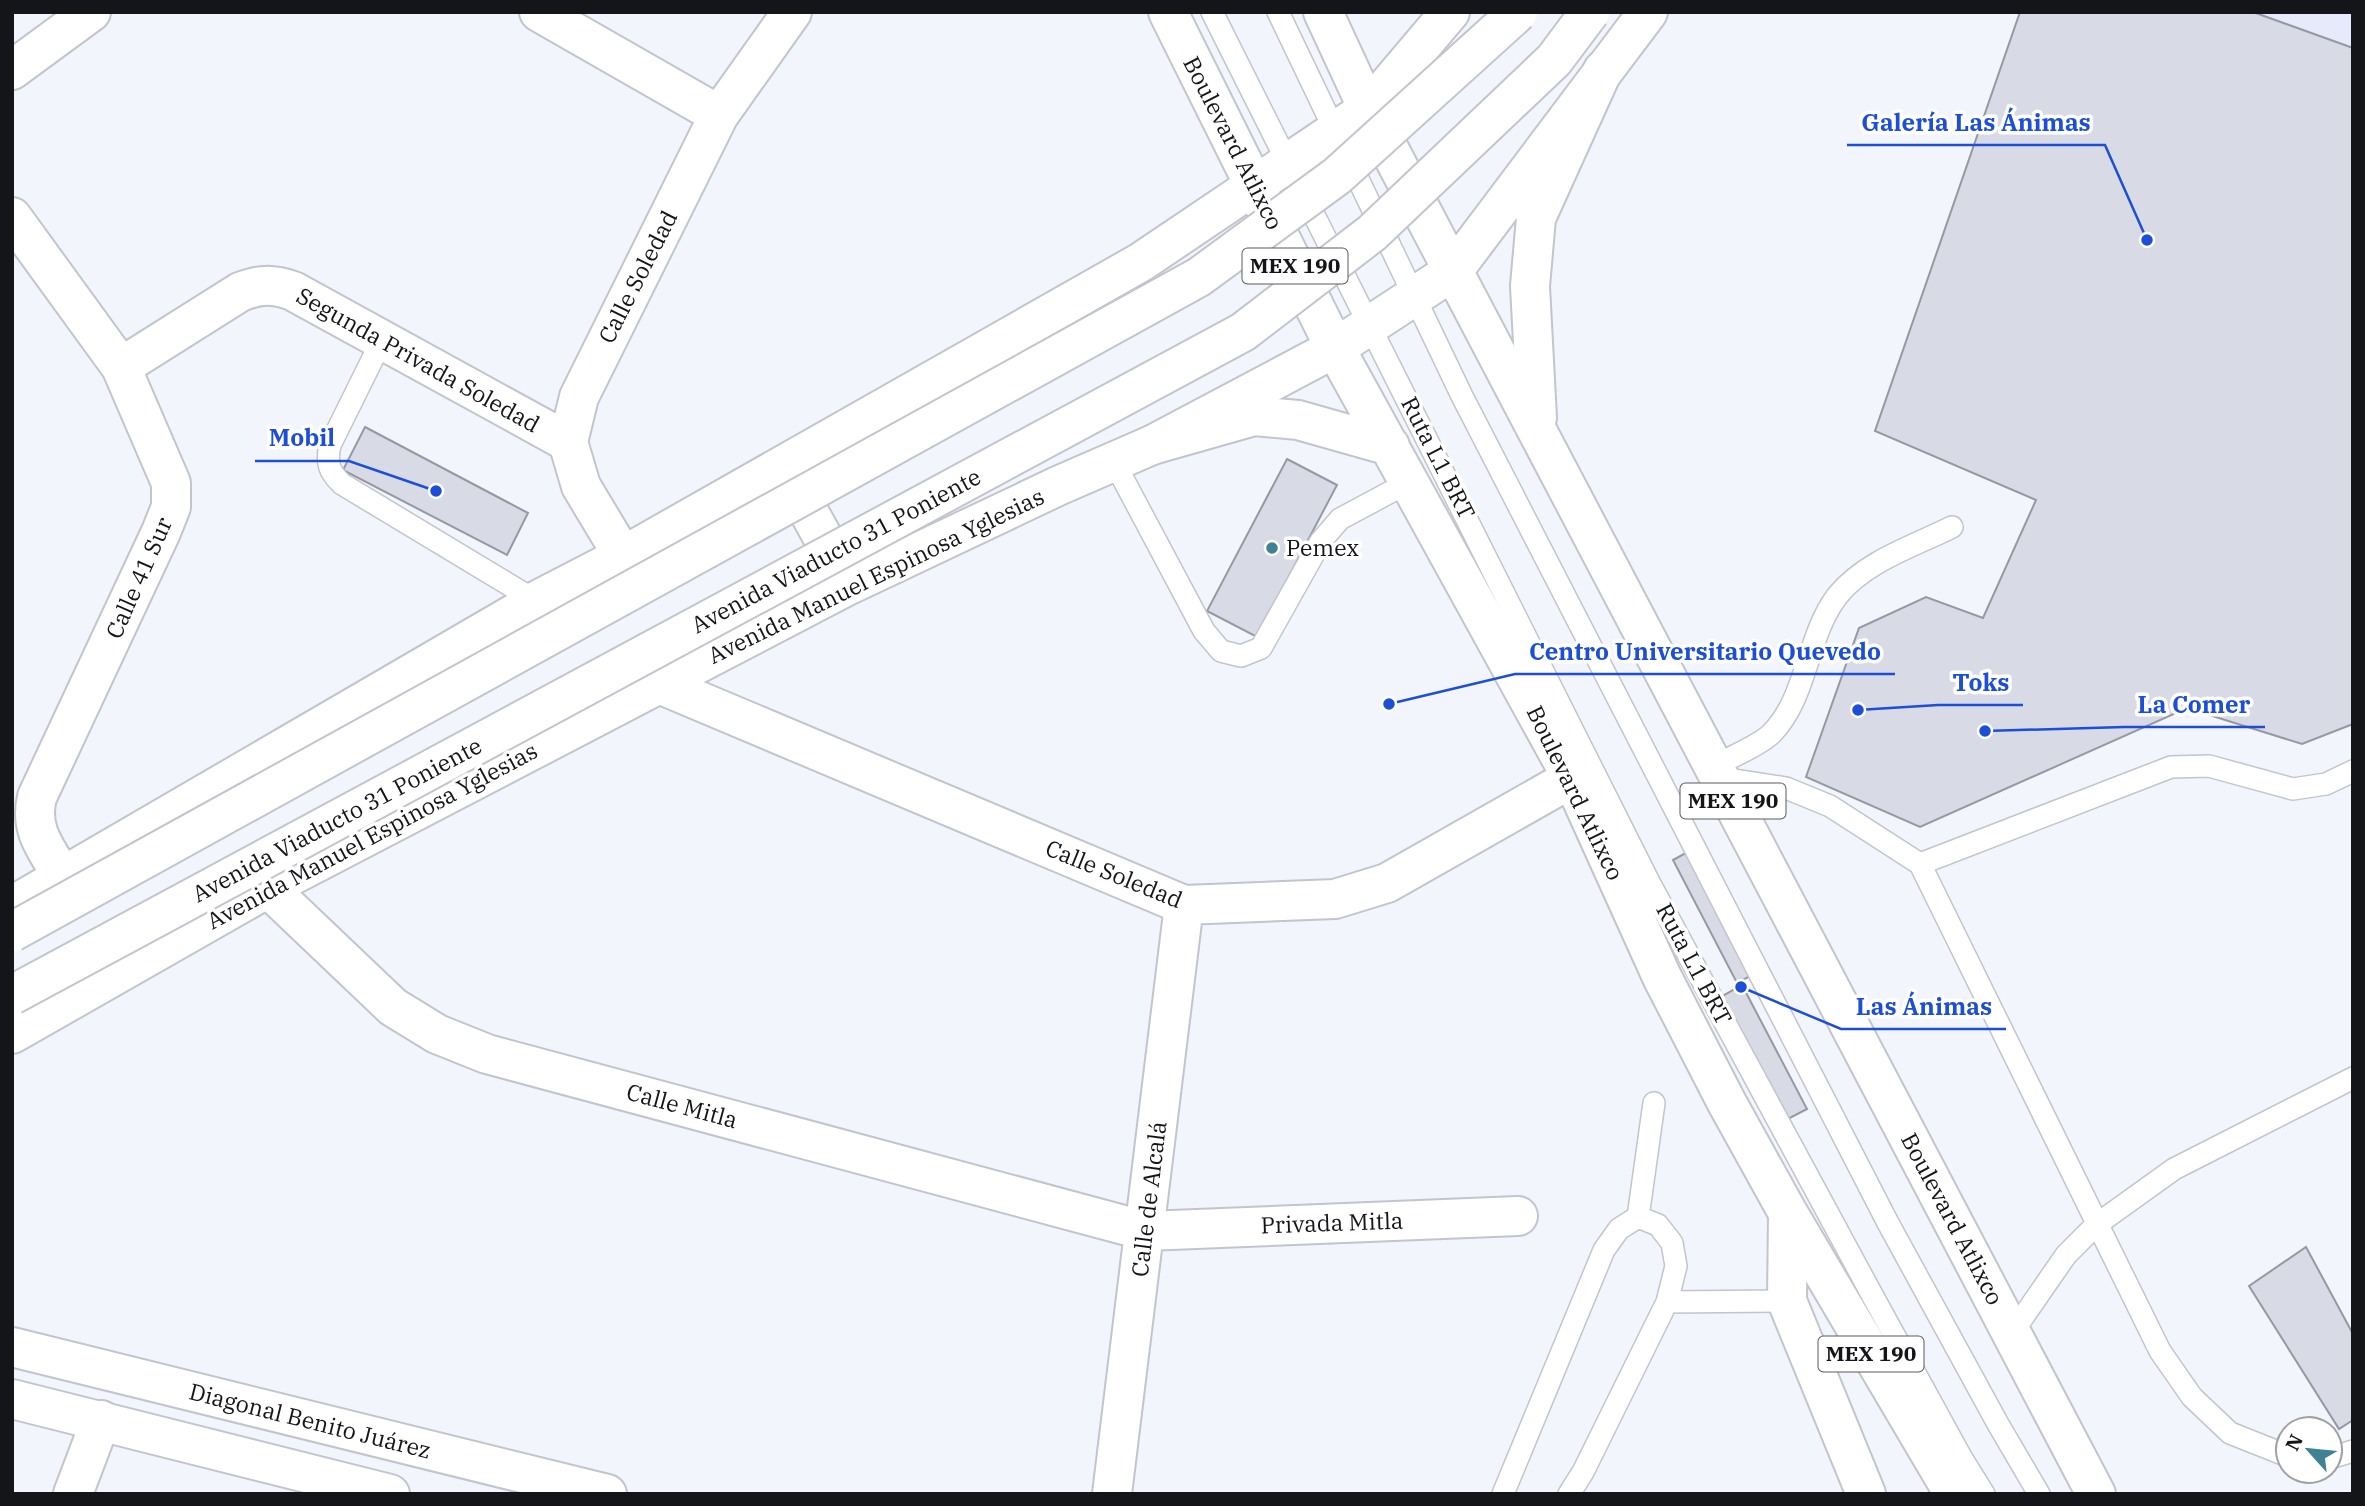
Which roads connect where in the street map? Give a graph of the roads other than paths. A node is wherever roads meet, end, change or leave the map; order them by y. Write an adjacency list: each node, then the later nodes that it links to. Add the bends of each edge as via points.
1 (91, 12): 12 (main road)
2 (539, 12): 15 (main road)
3 (792, 12): 15 (main road, Calle Soledad)
4 (1168, 12): 18 (main road, Boulevard Atlixco / MEX 190)
5 (1212, 12): 17 (lane, Ruta L1 BRT)
6 (1278, 12): 16 (lane)
7 (1323, 12): 14 (main road, Boulevard Atlixco / MEX 190)
8 (1450, 12): 14 (main road)
9 (1518, 12): 20 (main road, bridge, via 1337,176)
10 (1590, 12): 48 (main road, Avenida Viaducto 31 Poniente, bridge, via 1554,60 1372,233 1243,332)
11 (1648, 12): 13 (main road, Avenida Manuel Espinosa Yglesias)
12 (12, 70)
13 (1603, 70): 21 (main road, Avenida Manuel Espinosa Yglesias); 27 (main road, via 1536,218 1530,286)
14 (1368, 109): 16 (main road); 21 (main road, Boulevard Atlixco / MEX 190)
15 (719, 115): 28 (main road, Calle Soledad, via 579,397)
16 (1335, 130): 17 (main road); 22 (lane)
17 (1287, 163): 18 (main road); 23 (lane, Ruta L1 BRT)
18 (1254, 185): 20 (main road, Boulevard Atlixco / MEX 190); 32 (main road, via 1141,262)
19 (12, 217): 26 (main road, Calle 41 Sur)
20 (1273, 222): 25 (main road, Boulevard Atlixco / MEX 190); 47 (main road, bridge, via 1199,276)
21 (1453, 271): 22 (main road, Avenida Manuel Espinosa Yglesias); 27 (main road, Boulevard Atlixco / MEX 190)
22 (1415, 296): 23 (main road, Avenida Manuel Espinosa Yglesias); 74 (lane, via 1468,408 1882,1210)
23 (1370, 324): 25 (main road, Avenida Manuel Espinosa Yglesias); 73 (lane, Ruta L1 BRT, via 1649,881)
24 (382, 340): 26 (main road, Segunda Privada Soledad, via 293,291 275,284 257,285); 28 (main road, Segunda Privada Soledad); 37 (lane, via 330,445 327,460 332,474)
25 (1335, 348): 29 (main road, Avenida Manuel Espinosa Yglesias); 30 (main road, Boulevard Atlixco / MEX 190)
26 (121, 367): 43 (main road, Calle 41 Sur, via 171,483 171,506 37,797 36,831)
27 (1538, 431): 40 (main road, Boulevard Atlixco / MEX 190)
28 (568, 442): 35 (main road, via 581,486)
29 (1152, 445): 30 (main road, via 1254,416 1298,420); 31 (main road, Avenida Manuel Espinosa Yglesias)
30 (1390, 446): 33 (main road, Boulevard Atlixco / MEX 190)
31 (1114, 462): 33 (lane, via 1203,631 1221,651 1241,656 1261,648 1321,541 1340,519); 36 (main road, Avenida Manuel Espinosa Yglesias)
32 (783, 465): 35 (main road); 36 (main road)
33 (1409, 482): 41 (main road, Boulevard Atlixco / MEX 190)
34 (1952, 527): 40 (lane, via 1869,568 1839,594 1820,624 1794,698 1770,734)
35 (623, 555): 37 (main road)
36 (849, 585): 38 (main road, Avenida Manuel Espinosa Yglesias)
37 (536, 601): 43 (main road)
38 (659, 684): 44 (main road, Avenida Manuel Espinosa Yglesias); 45 (main road, Calle Soledad)
39 (2353, 771): 42 (lane, via 2326,784 2292,789 2209,766 2171,767)
40 (1718, 772): 42 (lane, via 1786,788 1830,806); 59 (main road, Boulevard Atlixco / MEX 190)
41 (1572, 778): 45 (main road, Calle Soledad, via 1387,883 1335,899); 52 (main road, Boulevard Atlixco / MEX 190, via 1662,977)
42 (1920, 864): 55 (lane)
43 (63, 877): 46 (main road)
44 (268, 888): 49 (main road, Avenida Manuel Espinosa Yglesias); 56 (main road, Calle Mitla, via 393,1007 437,1034 486,1054)
45 (1184, 905): 56 (main road, Calle de Alcalá)
46 (12, 906)
47 (12, 932)
48 (12, 995)
49 (12, 1034)
50 (2353, 1078): 55 (lane, via 2174,1169)
51 (1654, 1103): 54 (lane)
52 (1788, 1213): 57 (main road); 72 (main road, Boulevard Atlixco / MEX 190)
53 (1518, 1216): 56 (main road, Privada Mitla)
54 (1638, 1217): 58 (lane, via 1658,1225 1672,1243 1676,1266); 69 (lane, via 1619,1228 1604,1250)
55 (2096, 1225): 59 (lane, via 2066,1255); 64 (lane, via 2160,1351 2192,1396 2230,1433)
56 (1146, 1231): 68 (main road, Calle de Alcalá)
57 (1787, 1301): 58 (lane); 71 (main road)
58 (1667, 1302): 70 (lane)
59 (2012, 1333): 63 (main road, Boulevard Atlixco / MEX 190)
60 (12, 1348): 67 (main road, Diagonal Benito Juárez)
61 (12, 1399): 62 (main road)
62 (101, 1420): 65 (main road); 66 (main road)
63 (2060, 1426): 75 (main road, Boulevard Atlixco / MEX 190); 76 (main road)
64 (2274, 1451)
65 (73, 1494)
66 (390, 1494)
67 (607, 1494)
68 (1112, 1494)
69 (1503, 1494)
70 (1569, 1494)
71 (1866, 1494)
72 (1954, 1494)
73 (1984, 1494)
74 (2039, 1494)
75 (2096, 1494)
76 (2120, 1494)

